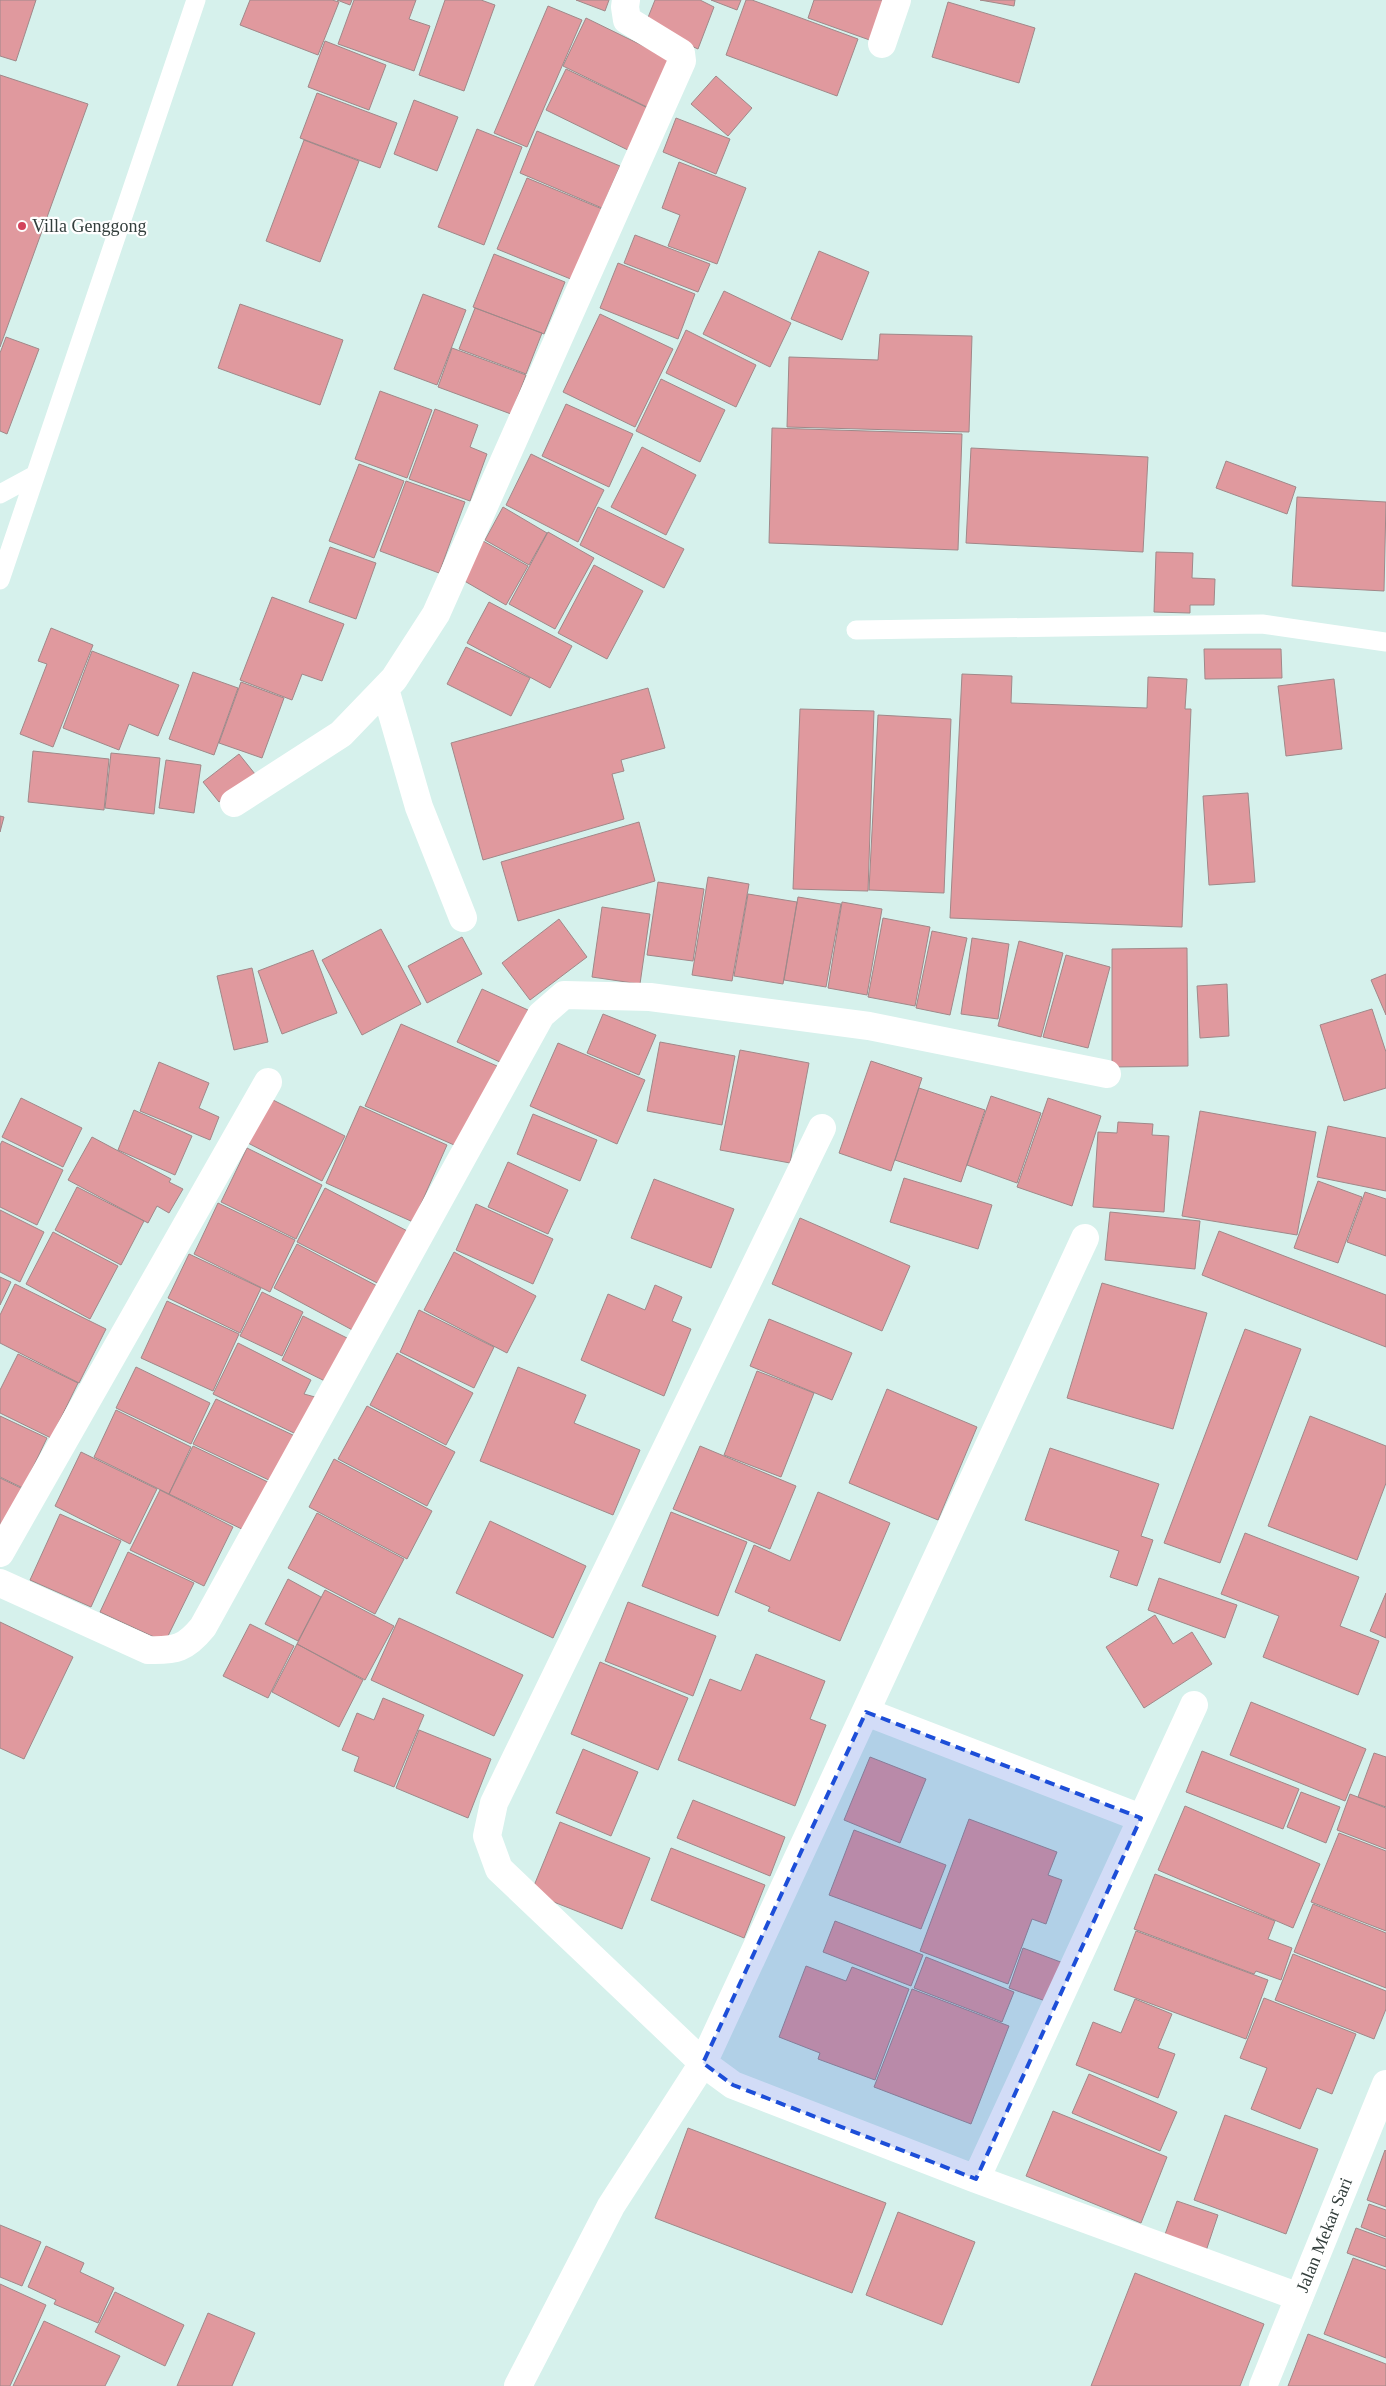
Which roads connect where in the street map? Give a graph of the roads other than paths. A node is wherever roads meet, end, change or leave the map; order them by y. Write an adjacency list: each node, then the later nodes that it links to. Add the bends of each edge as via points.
1 (196, 0): 5 (lane)
2 (626, 0): 10 (street, via 627,20 681,53 682,61 436,614)
3 (897, 0): 4 (street)
4 (882, 44)
5 (35, 475): 6 (lane); 7 (lane)
6 (0, 494)
7 (0, 580)
8 (856, 630): 9 (lane, via 1262,624)
9 (1386, 642)
10 (385, 689): 11 (street, via 342,734); 12 (street, via 419,807)
11 (234, 802)
12 (463, 918)
13 (1107, 1074): 18 (street, via 870,1026 650,997 564,995 541,1016 203,1627 190,1643 169,1651 148,1650)
14 (268, 1082): 17 (street)
15 (822, 1128): 22 (street, via 494,1802 487,1836 499,1869)
16 (1085, 1238): 20 (street)
17 (0, 1553)
18 (0, 1583)
19 (1194, 1705): 21 (street)
20 (866, 1712): 21 (street); 22 (street)
21 (1141, 1818): 25 (street)
22 (703, 2064): 25 (street, via 733,2085); 27 (street, via 611,2206)
23 (1386, 2084): 24 (street, Jalan Mekar Sari)
24 (1378, 2129): 26 (street, Jalan Mekar Sari)
25 (976, 2179): 26 (street)
26 (1299, 2297): 28 (street, Jalan Mekar Sari)
27 (518, 2386)
28 (1263, 2386)

